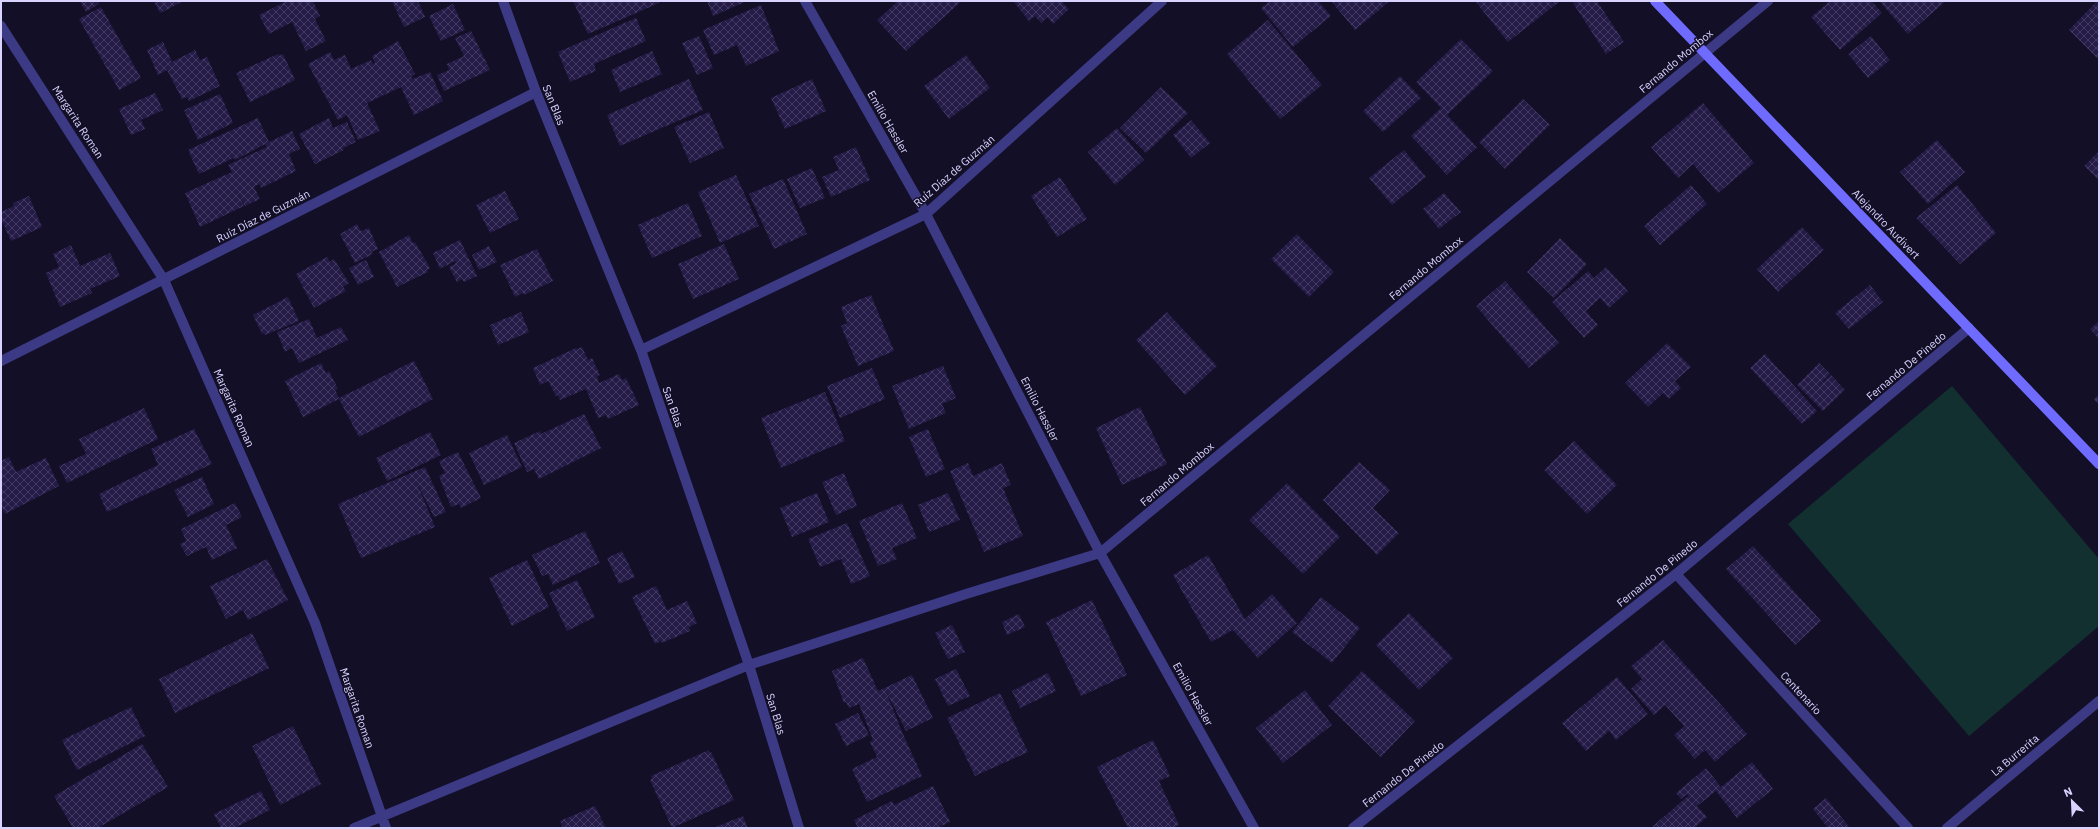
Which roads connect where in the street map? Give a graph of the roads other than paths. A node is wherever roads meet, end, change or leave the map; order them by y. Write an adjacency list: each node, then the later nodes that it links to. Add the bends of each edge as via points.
1 (504, 1): 8 (street, San Blas)
2 (805, 1): 9 (street, Emilio Hassler)
3 (1162, 1): 9 (street, Ruíz Díaz de Guzmán)
4 (1655, 1): 7 (street, Alejandro Audivert)
5 (1768, 1): 7 (street, Fernando Mombox)
6 (1, 26): 10 (street, Margarita Roman)
7 (1705, 53): 11 (street, Alejandro Audivert); 15 (street, Fernando Mombox)
8 (536, 92): 10 (street, Ruíz Díaz de Guzmán); 12 (street, San Blas)
9 (926, 214): 12 (street, Ruíz Díaz de Guzmán); 15 (street, Emilio Hassler)
10 (164, 280): 13 (street, Ruíz Díaz de Guzmán); 19 (street, Margarita Roman, via 315,623)
11 (1969, 328): 14 (street, Alejandro Audivert); 16 (street, Fernando De Pinedo)
12 (641, 350): 17 (street, San Blas)
13 (1, 360)
14 (2099, 464)
15 (1100, 553): 17 (street); 23 (street, Emilio Hassler)
16 (1676, 574): 24 (street, Fernando De Pinedo); 25 (street, Centenario)
17 (749, 665): 19 (street); 22 (street, San Blas)
18 (2099, 701): 26 (street, La Burrerita)
19 (383, 818): 20 (street); 21 (street, Margarita Roman)
20 (354, 828)
21 (386, 828)
22 (799, 828)
23 (1254, 828)
24 (1353, 828)
25 (1908, 828)
26 (1947, 828)

